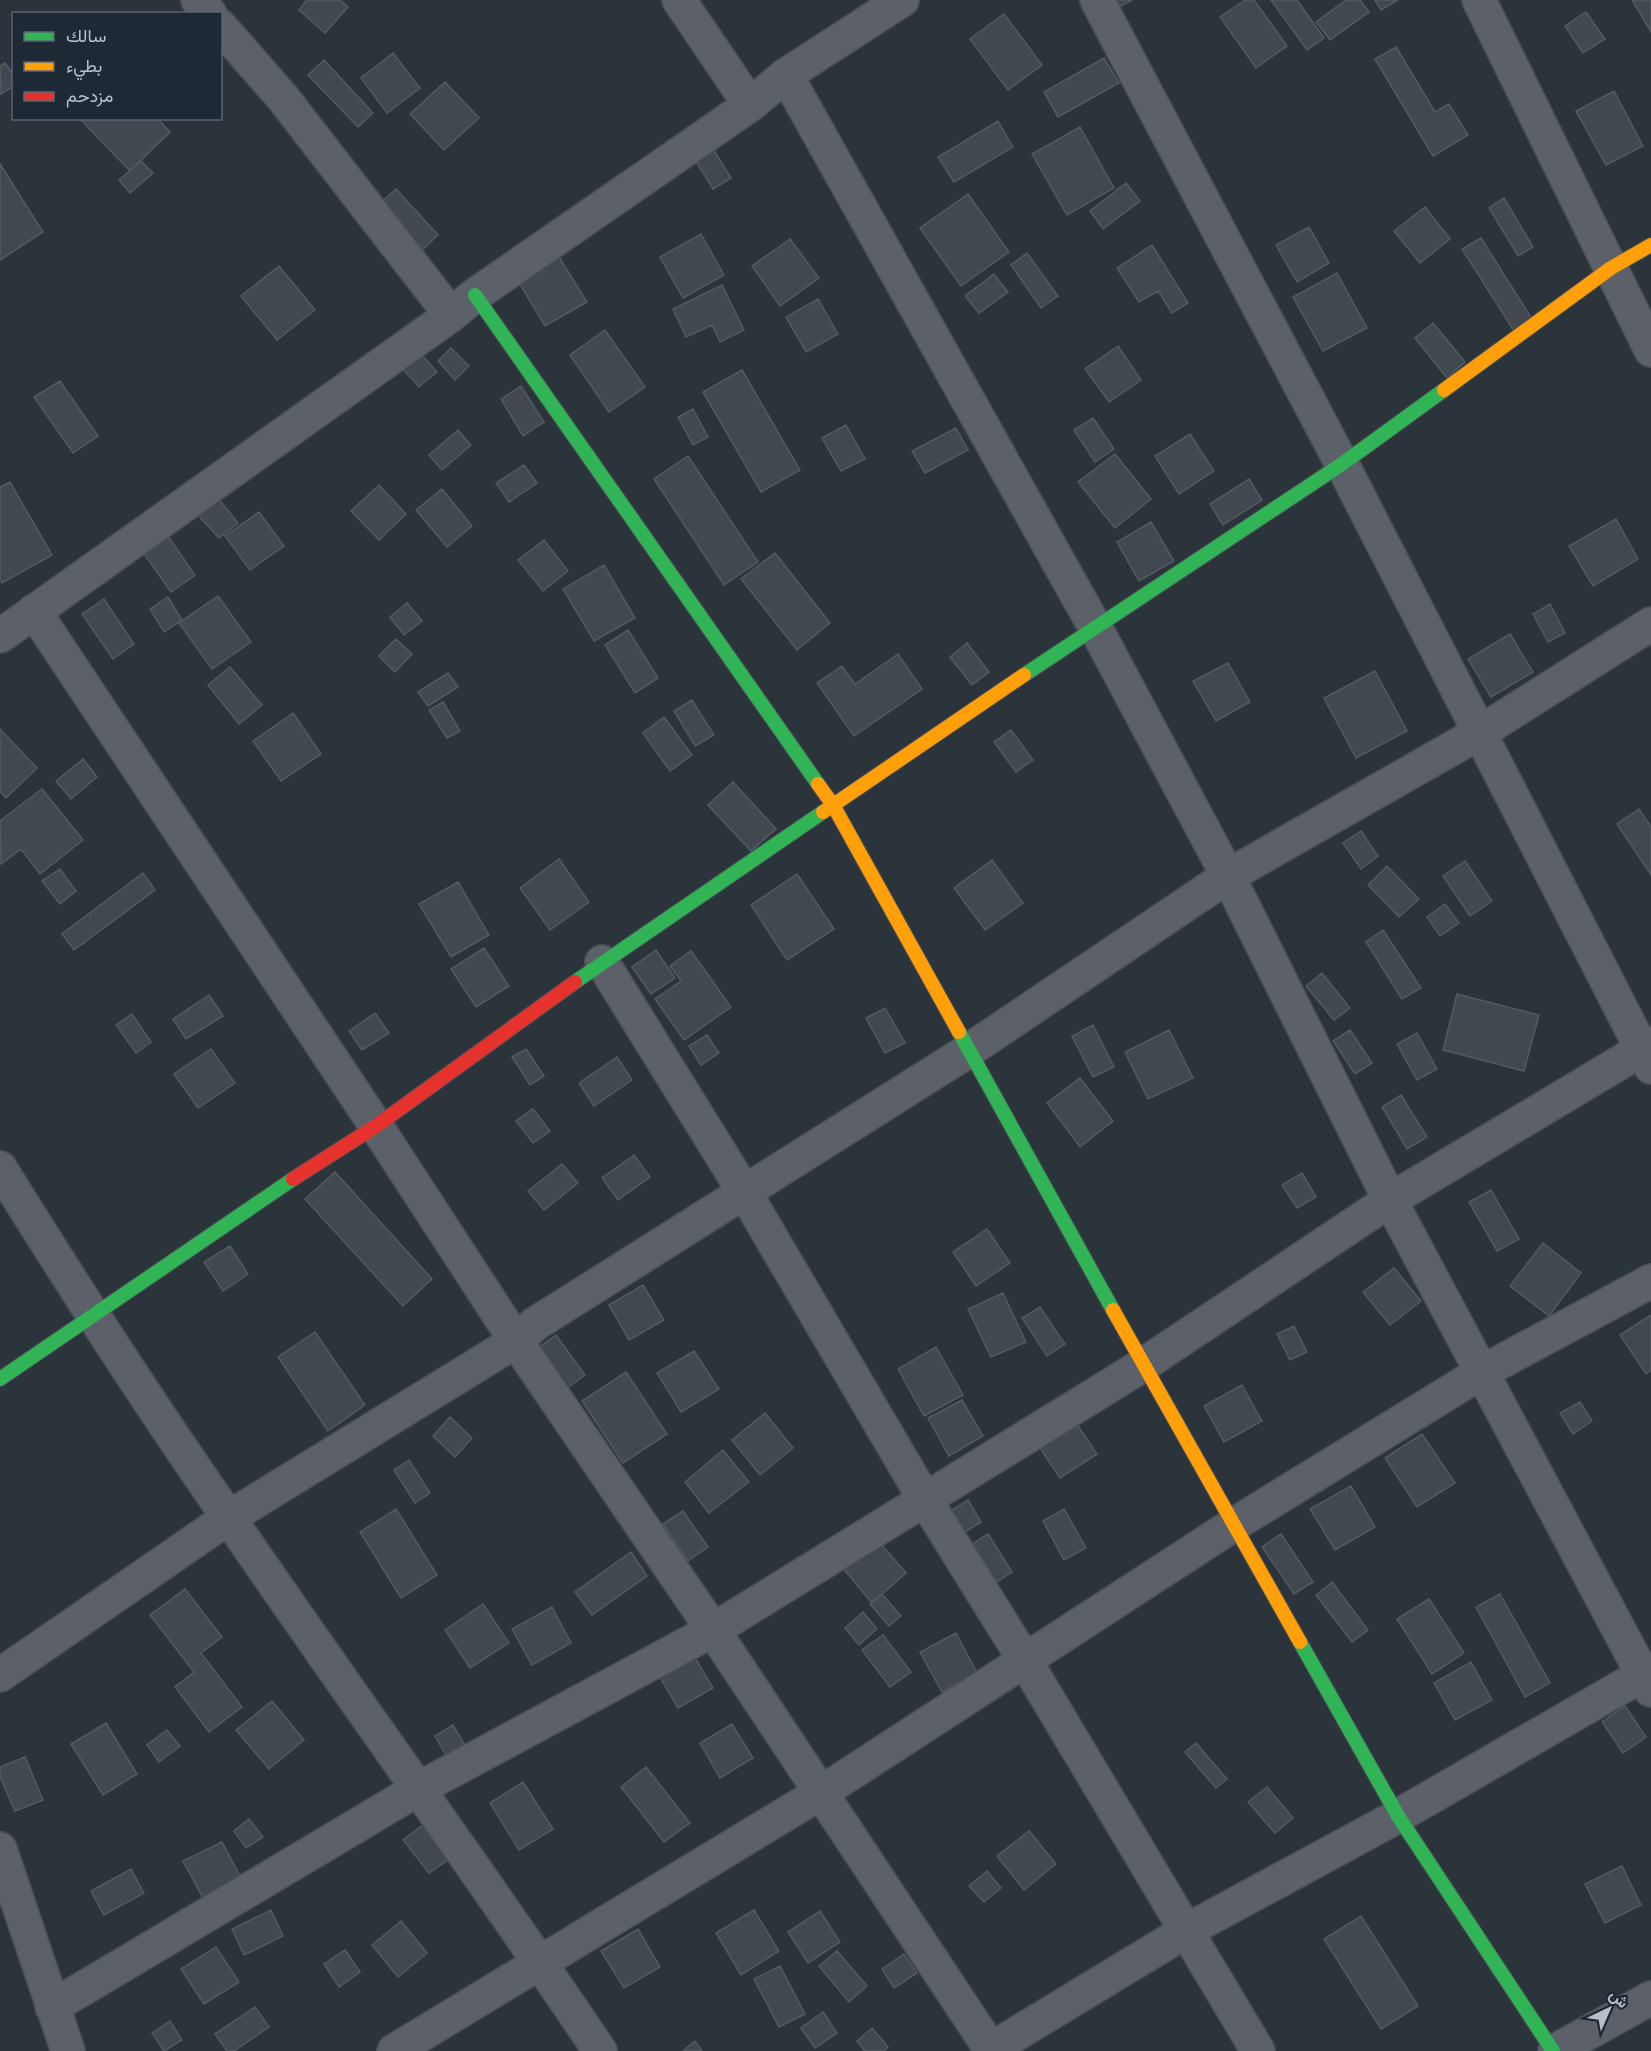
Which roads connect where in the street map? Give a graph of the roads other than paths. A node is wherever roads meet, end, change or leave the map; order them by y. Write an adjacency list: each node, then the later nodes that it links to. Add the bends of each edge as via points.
1 (198, 0): 6 (street)
2 (679, 0): 9 (street)
3 (902, 0): 8 (street)
4 (1097, 0): 14 (street)
5 (1479, 0): 11 (street)
6 (208, 12)
7 (222, 28): 12 (street)
8 (786, 75): 9 (street); 17 (street)
9 (750, 105): 12 (street)
10 (1651, 245): 11 (street)
11 (1611, 268): 13 (street); 14 (street)
12 (463, 305): 15 (street); 20 (street)
13 (1651, 350)
14 (1342, 464): 17 (street); 19 (street)
15 (34, 612): 18 (street); 25 (street)
16 (1651, 624): 19 (street)
17 (1095, 627): 20 (street); 21 (street)
18 (0, 636)
19 (1479, 733): 21 (street); 24 (street)
20 (833, 805): 22 (street); 23 (street)
21 (1228, 876): 23 (street); 28 (street)
22 (602, 962): 25 (street); 27 (street)
23 (968, 1051): 27 (street); 32 (street)
24 (1648, 1053): 28 (street)
25 (376, 1126): 30 (street); 31 (street)
26 (0, 1168): 30 (street)
27 (745, 1193): 31 (street, via 535,1324); 35 (street)
28 (1390, 1200): 32 (street); 33 (street)
29 (1651, 1281): 33 (street)
30 (92, 1316): 34 (street); 36 (street)
31 (516, 1341): 36 (street); 38 (street)
32 (1143, 1365): 35 (street); 37 (street)
33 (1482, 1372): 37 (street); 41 (street)
34 (0, 1379)
35 (924, 1498): 38 (street); 39 (street)
36 (228, 1518): 40 (street); 42 (street)
37 (1233, 1525): 39 (street); 44 (street)
38 (713, 1630): 42 (street); 43 (street)
39 (1024, 1659): 43 (street); 46 (street)
40 (0, 1675)
41 (1648, 1678): 44 (street)
42 (418, 1789): 47 (street); 49 (street)
43 (822, 1792): 47 (street); 53 (street)
44 (1398, 1816): 46 (street); 55 (street)
45 (0, 1849): 49 (street)
46 (1186, 1930): 53 (street); 54 (street)
47 (540, 1962): 51 (street); 52 (street)
48 (1651, 1998): 55 (street)
49 (52, 2007): 50 (street)
50 (68, 2051)
51 (394, 2051)
52 (600, 2051)
53 (990, 2051)
54 (1258, 2051)
55 (1554, 2051)

